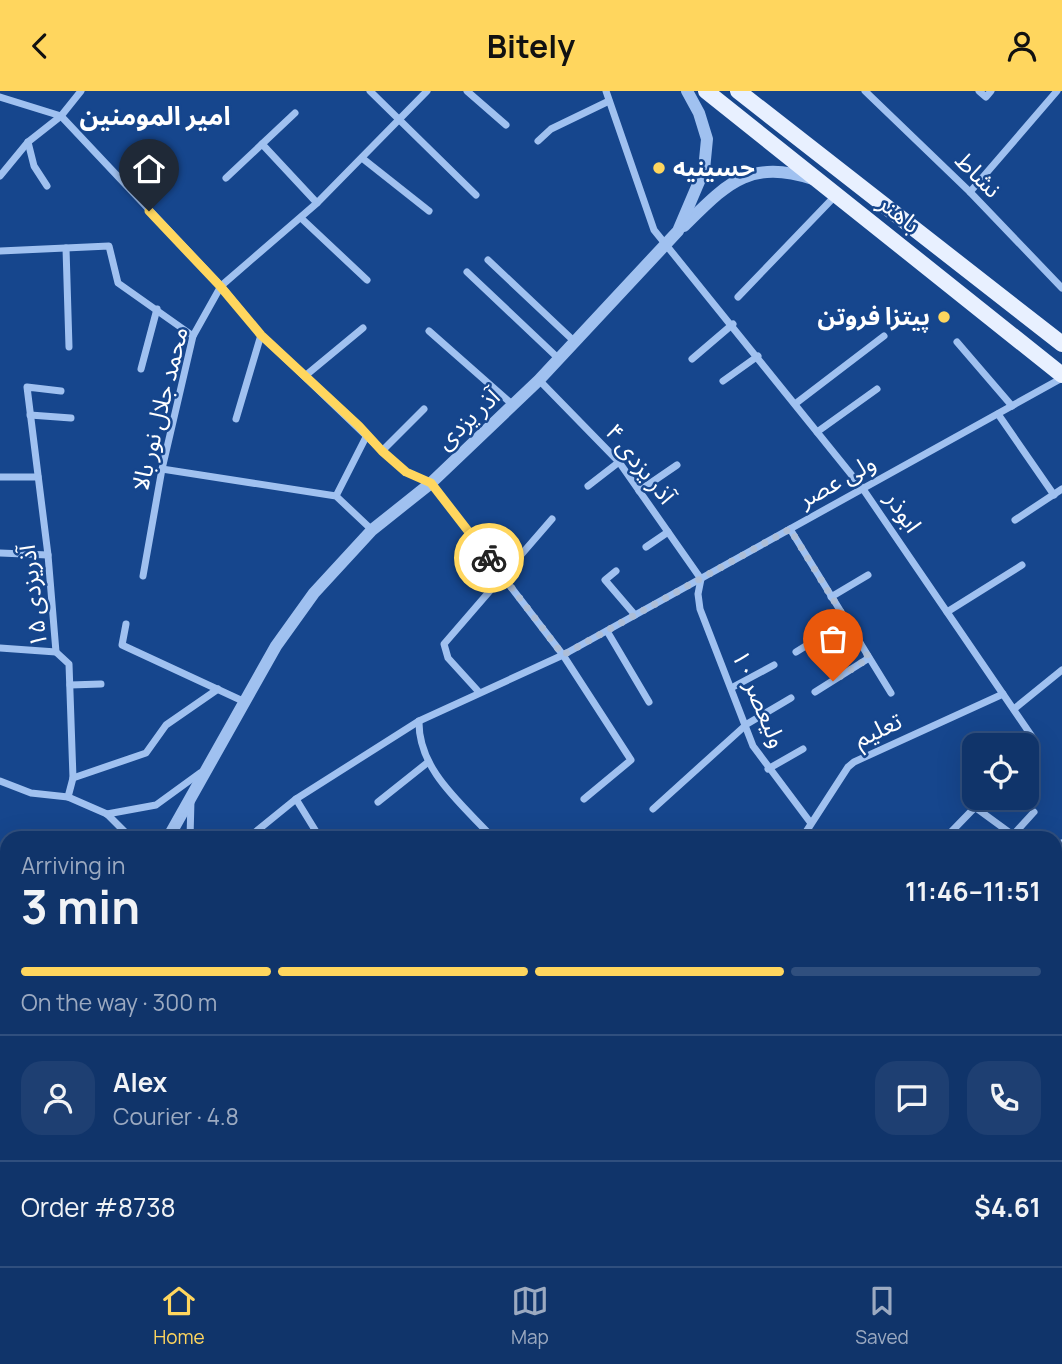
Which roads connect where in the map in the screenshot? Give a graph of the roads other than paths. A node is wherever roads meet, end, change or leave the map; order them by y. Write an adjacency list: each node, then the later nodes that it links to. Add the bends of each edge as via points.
1 (81, 91): 16 (street)
2 (370, 91): 17 (street)
3 (427, 91): 17 (street, محمد جلال نور بالا)
4 (467, 91): 18 (street)
5 (606, 91): 14 (street, ابوذر)
6 (687, 91): 33 (street, آذر یزدی, via 707,139 704,170)
7 (706, 91): 25 (main road, باهنر)
8 (979, 91): 9 (street, via 986,96)
9 (991, 91)
10 (1058, 91): 27 (street)
11 (741, 92): 52 (main road, باهنر)
12 (868, 92): 27 (street, نشاط)
13 (0, 97): 16 (street)
14 (609, 101): 19 (street, via 562,123); 34 (street, ابوذر, via 654,230)
15 (295, 113): 21 (street)
16 (61, 117): 20 (street); 40 (street)
17 (400, 119): 22 (street, محمد جلال نور بالا); 29 (street)
18 (506, 125)
19 (538, 141)
20 (28, 142): 23 (street); 26 (street, via 34,166)
21 (262, 144): 24 (street); 30 (street)
22 (362, 158): 30 (street, محمد جلال نور بالا); 31 (street)
23 (0, 176)
24 (226, 178)
25 (825, 183): 28 (main road, باهنر); 33 (street, via 769,170 738,179)
26 (47, 186)
27 (970, 192): 41 (street, نشاط)
28 (838, 194): 42 (street); 59 (main road, باهنر)
29 (476, 195)
30 (317, 203): 32 (street, محمد جلال نور بالا)
31 (429, 211)
32 (301, 218): 39 (street); 40 (street, محمد جلال نور بالا)
33 (678, 231): 34 (street, آذر یزدی)
34 (668, 245): 44 (street, ابوذر); 51 (street, آذر یزدی)
35 (66, 248): 36 (street); 43 (street, via 109,246 118,283); 53 (street)
36 (0, 251)
37 (488, 260): 51 (street)
38 (467, 272): 55 (street)
39 (366, 280)
40 (220, 286): 47 (street); 48 (street, محمد جلال نور بالا)
41 (1062, 288)
42 (738, 297)
43 (157, 309): 48 (street); 57 (street)
44 (733, 324): 54 (street, ابوذر); 56 (street)
45 (363, 328): 58 (street)
46 (429, 331): 65 (street)
47 (261, 335): 58 (street); 71 (street)
48 (193, 336): 77 (street, محمد جلال نور بالا)
49 (884, 336): 64 (street)
50 (957, 342): 66 (street)
51 (576, 343): 55 (street, آذر یزدی)
52 (1062, 344)
53 (69, 347)
54 (758, 356): 61 (street); 64 (street, ابوذر)
55 (559, 359): 60 (street, آذر یزدی)
56 (692, 359)
57 (141, 369)
58 (305, 376): 73 (street)
59 (1062, 377): 66 (street, ولی عصر)
60 (539, 380): 65 (street, آذر یزدی); 75 (street, ۴ آذر یزدی)
61 (723, 381)
62 (877, 389): 72 (street)
63 (61, 390): 69 (street, ۱۵ آذریزدی, via 27,387)
64 (795, 404): 72 (street, ابوذر)
65 (513, 405): 80 (street, آذر یزدی)
66 (1012, 406): 68 (street, ولی عصر)
67 (424, 409): 74 (street)
68 (998, 414): 82 (street, ولی عصر); 85 (street)
69 (30, 415): 70 (street); 79 (street, ۱۵ آذریزدی)
70 (71, 418)
71 (236, 419)
72 (817, 432): 82 (street, ابوذر)
73 (367, 435): 74 (street); 86 (street)
74 (382, 451): 80 (street, via 406,472)
75 (619, 462): 81 (street); 84 (street, ۴ آذر یزدی)
76 (677, 465): 84 (street)
77 (162, 469): 86 (street); 99 (street, محمد جلال نور بالا)
78 (0, 477): 79 (street)
79 (38, 477): 94 (street, ۱۵ آذریزدی)
80 (431, 483): 90 (street, آذر یزدی); 97 (street)
81 (588, 486)
82 (863, 489): 89 (street, ولی عصر); 102 (street, ابوذر)
83 (1062, 489): 85 (street)
84 (639, 491): 91 (street, ۴ آذر یزدی)
85 (1054, 495): 88 (street)
86 (336, 496): 90 (street)
87 (552, 519): 97 (street)
88 (1015, 520)
89 (790, 529): 100 (street, ولی عصر); 101 (street)
90 (372, 530): 123 (street, آذر یزدی, via 314,593 276,646)
91 (668, 532): 92 (street); 100 (street, ۴ آذر یزدی)
92 (646, 547)
93 (0, 553): 94 (street)
94 (48, 555): 108 (street, ۱۵ آذریزدی)
95 (1023, 565): 102 (street)
96 (616, 571): 103 (street, via 605,580)
97 (502, 575): 110 (street); 118 (street, via 444,644 448,658)
98 (868, 575): 101 (street)
99 (143, 576)
100 (701, 579): 103 (street, ولی عصر); 116 (street, ۱۰ ولیعصر, via 700,609)
101 (831, 597): 104 (street)
102 (947, 612): 121 (street, ابوذر)
103 (635, 615): 106 (street, ولی عصر)
104 (846, 621): 109 (street); 111 (street)
105 (125, 624): 117 (street, via 122,645)
106 (607, 631): 110 (street, ولی عصر); 124 (street)
107 (0, 648): 108 (street)
108 (56, 652): 115 (street, ۱۵ آذریزدی, via 69,664)
109 (796, 652)
110 (563, 655): 118 (street, ولی عصر); 138 (street, via 631,760)
111 (869, 658): 119 (street); 120 (street)
112 (774, 665): 116 (street)
113 (1062, 670): 125 (street)
114 (101, 684): 115 (street)
115 (69, 685): 133 (street, ۱۵ آذریزدی)
116 (733, 687): 127 (street, ۱۰ ولیعصر)
117 (218, 689): 123 (street); 133 (street, via 166,725 146,753)
118 (478, 691): 126 (street, ولی عصر)
119 (815, 692)
120 (891, 693)
121 (1003, 694): 125 (street, ابوذر); 145 (street, تعلیم, via 854,762)
122 (791, 698): 127 (street)
123 (245, 702): 131 (street, آذر یزدی)
124 (649, 702)
125 (1014, 709): 128 (street, ابوذر)
126 (419, 721): 130 (street); 137 (street, ولی عصر)
127 (747, 724): 132 (street, ۱۰ ولیعصر); 140 (street)
128 (1030, 733)
129 (803, 748): 132 (street)
130 (427, 764): 139 (street); 151 (street)
131 (208, 767): 136 (street, آذر یزدی); 144 (street, via 156,805)
132 (768, 769): 145 (street, ۱۰ ولیعصر)
133 (73, 778): 135 (street, ۱۵ آذریزدی)
134 (0, 781): 135 (street, via 31,793)
135 (68, 797): 144 (street)
136 (191, 799): 147 (street, آذر یزدی); 148 (street)
137 (296, 799): 149 (street, ولی عصر); 150 (street)
138 (584, 799)
139 (378, 802)
140 (653, 809)
141 (974, 810): 153 (street)
142 (979, 810): 154 (street)
143 (1034, 812): 155 (street)
144 (107, 814): 146 (street)
145 (810, 823): 152 (street, تعلیم)
146 (124, 831)
147 (173, 831)
148 (190, 831)
149 (257, 831)
150 (316, 831)
151 (487, 831)
152 (806, 831)
153 (952, 831)
154 (1008, 831)
155 (1017, 831)

